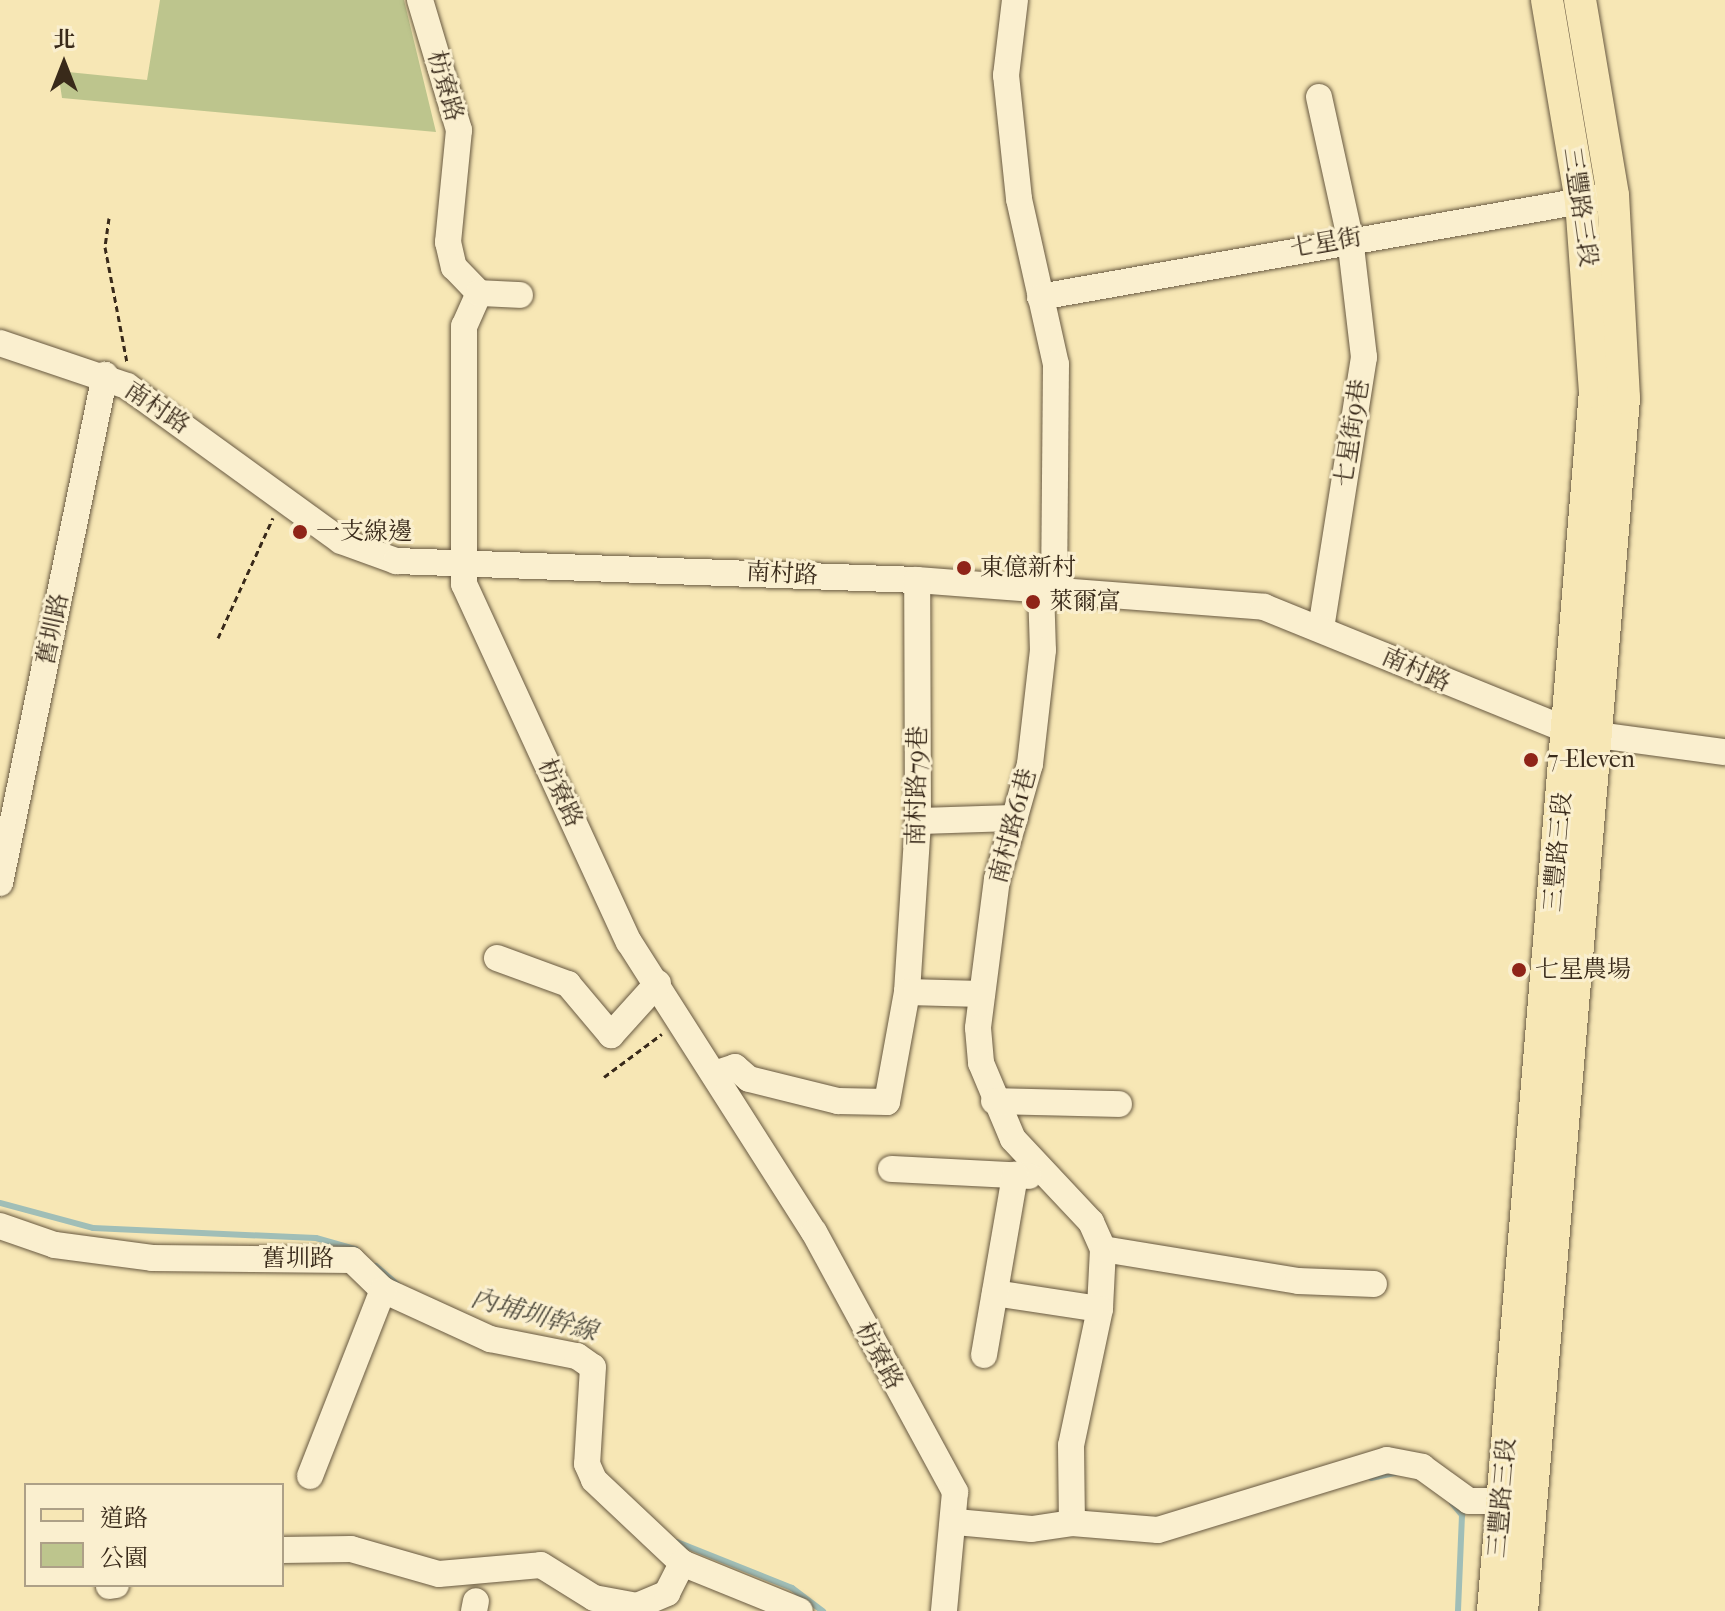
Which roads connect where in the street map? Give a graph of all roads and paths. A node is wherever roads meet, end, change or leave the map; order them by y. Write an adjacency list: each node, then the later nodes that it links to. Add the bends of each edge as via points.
1 (420, 0): 10 (street, 枋寮路, via 459,130 448,242 454,267)
2 (1015, 0): 12 (street, 南村路61巷, via 1006,75 1019,199)
3 (1547, 0): 7 (main road, 三豐路三段)
4 (1580, 0): 6 (main road, 三豐路三段)
5 (1319, 97): 9 (street, 七星街9巷)
6 (1613, 195): 7 (street, 七星街); 21 (main road, 三豐路三段, via 1624,398)
7 (1581, 201): 9 (street, 七星街); 21 (main road, 三豐路三段, via 1595,392)
8 (109, 218): 14 (path, via 105,247 127,337)
9 (1350, 238): 12 (street, 七星街); 19 (street, 七星街9巷, via 1364,357)
10 (479, 293): 11 (street); 16 (street, 枋寮路, via 464,326)
11 (520, 295)
12 (1040, 297): 18 (street, 南村路61巷, via 1056,364)
13 (0, 343): 14 (street, 南村路)
14 (116, 380): 15 (street, 南村路); 25 (street, 舊圳路)
15 (281, 499): 16 (street, 南村路, via 341,541 396,561); 20 (path)
16 (463, 567): 17 (street, 南村路); 27 (street, 枋寮路, via 464,584 629,942)
17 (917, 580): 18 (street, 南村路); 24 (street, 南村路79巷)
18 (1047, 589): 19 (street, 南村路, via 1264,607); 23 (street, 南村路61巷, via 1041,664)
19 (1321, 627): 21 (street, 南村路)
20 (218, 638)
21 (1585, 731): 22 (street, 南村路); 46 (main road, 三豐路三段)
22 (1725, 752)
23 (1015, 818): 24 (street); 29 (street, 南村路61巷, via 997,879)
24 (918, 821): 28 (street, 南村路79巷)
25 (0, 883)
26 (497, 958): 27 (street, via 568,984 611,1035)
27 (658, 983): 30 (street, 枋寮路)
28 (907, 992): 29 (street); 31 (street, 南村路79巷, via 887,1102 838,1101 749,1079 735,1067)
29 (982, 994): 33 (street, 南村路61巷, via 981,1063)
30 (682, 1019): 31 (street, 枋寮路); 32 (path)
31 (717, 1073): 47 (street, 枋寮路, via 814,1232 955,1492)
32 (604, 1077)
33 (994, 1101): 34 (street); 37 (street)
34 (1119, 1104)
35 (891, 1169): 36 (street)
36 (1015, 1175): 37 (street); 42 (street)
37 (1045, 1178): 39 (street, via 1091,1222)
38 (0, 1226): 41 (street, 舊圳路, via 55,1245 152,1258 352,1260)
39 (1103, 1249): 40 (street, via 1298,1281); 43 (street)
40 (1374, 1284)
41 (383, 1290): 45 (street); 50 (street, 舊圳路, via 490,1339 577,1356 593,1367 587,1464 594,1480)
42 (995, 1293): 43 (street); 44 (street)
43 (1100, 1309): 48 (street, via 1071,1445)
44 (984, 1355)
45 (310, 1476)
46 (1517, 1501): 48 (street, via 1469,1501 1422,1467 1387,1460 1158,1530); 53 (main road, 三豐路三段); 54 (main road, 三豐路三段)
47 (956, 1522): 48 (street, via 1032,1529); 52 (street)
48 (1072, 1523)
49 (284, 1550): 50 (street, via 351,1549 439,1574 541,1565 594,1598 637,1606 667,1593)
50 (682, 1563): 51 (street, 舊圳路)
51 (800, 1611)
52 (944, 1611)
53 (1493, 1611)
54 (1522, 1611)

